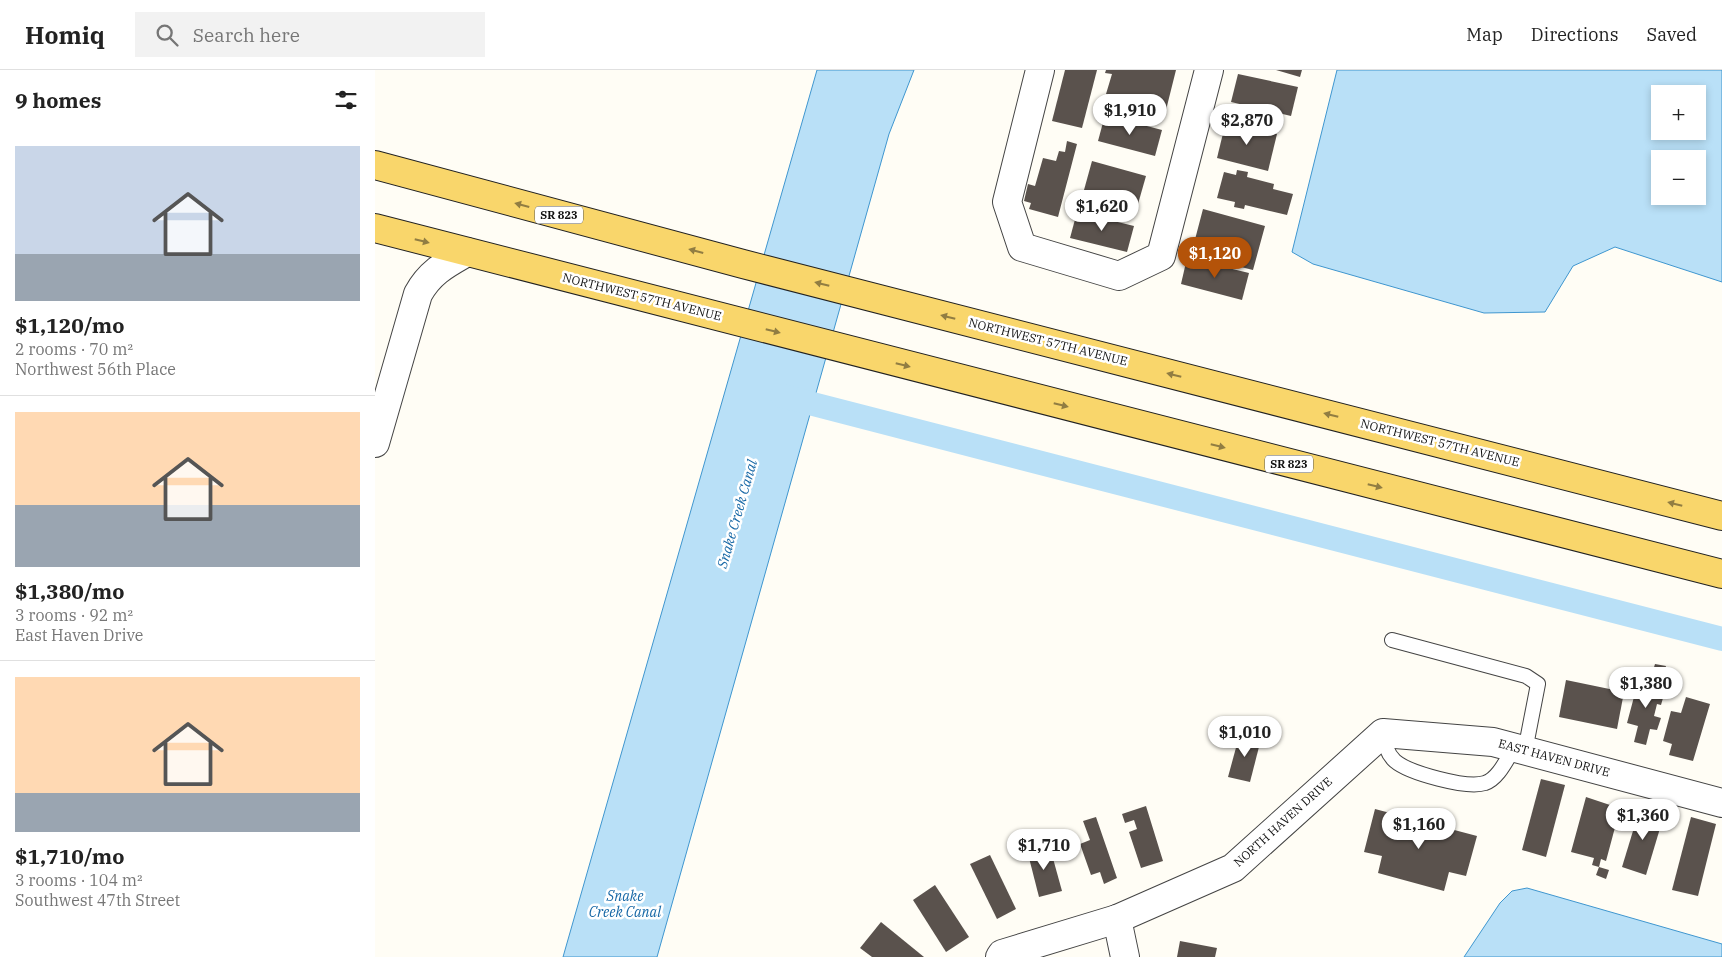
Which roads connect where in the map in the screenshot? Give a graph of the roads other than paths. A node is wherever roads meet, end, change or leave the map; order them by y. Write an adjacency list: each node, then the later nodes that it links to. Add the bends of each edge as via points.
1 (1040, 70): 2 (street, via 1007,202 1022,248 1119,276 1161,256)
2 (1209, 70)
3 (375, 165): 7 (main road, NORTHWEST 57TH AVENUE / SR 823, one-way to 3, via 743,264)
4 (375, 228): 5 (main road, NORTHWEST 57TH AVENUE / SR 823, one-way to 5)
5 (467, 252): 6 (street, via 441,266 427,278 418,294); 8 (main road, NORTHWEST 57TH AVENUE / SR 823, one-way to 8)
6 (375, 443)
7 (1722, 516)
8 (1722, 574)
9 (1392, 640): 11 (lane, via 1535,680 1538,684)
10 (1383, 733): 11 (street, EAST HAVEN DRIVE, via 1493,742); 11 (lane, via 1386,748 1396,762 1467,785 1486,783); 13 (street, NORTH HAVEN DRIVE, via 1233,868)
11 (1520, 749): 12 (street, EAST HAVEN DRIVE)
12 (1722, 803)
13 (1117, 919): 14 (street, NORTH HAVEN DRIVE); 15 (street)
14 (1000, 957)
15 (1125, 957)

